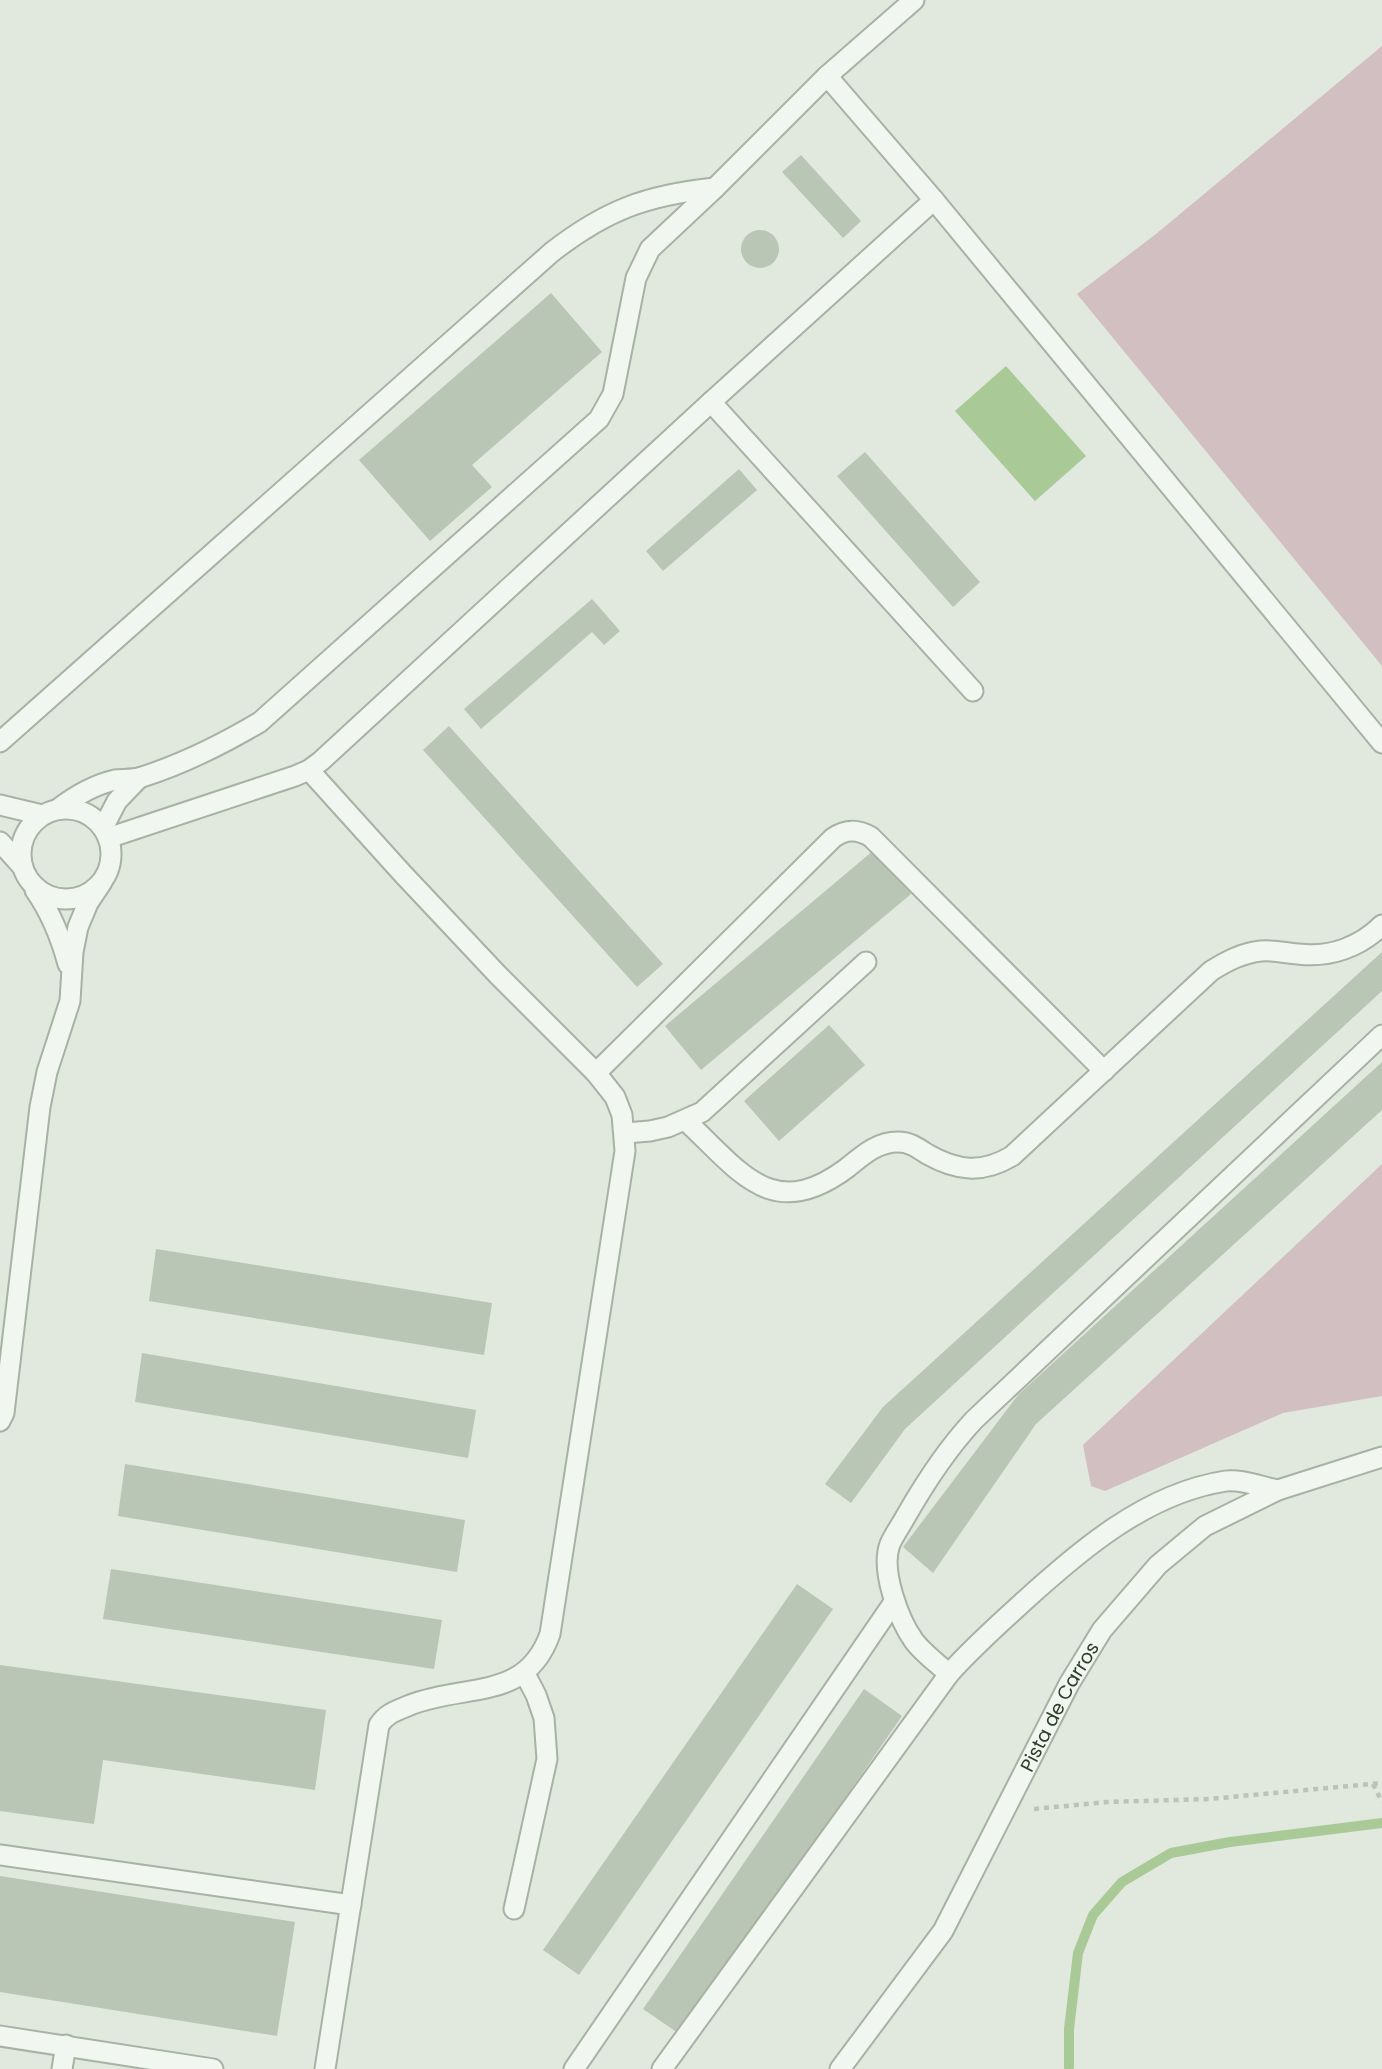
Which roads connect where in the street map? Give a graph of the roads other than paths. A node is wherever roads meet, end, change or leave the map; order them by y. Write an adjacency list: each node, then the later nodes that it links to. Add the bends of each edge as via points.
1 (914, 0): 2 (lane)
2 (827, 76): 3 (lane); 4 (lane)
3 (715, 188): 7 (lane, via 647,199 581,229); 10 (lane, via 656,243 641,264 613,394 599,419 260,722 219,745)
4 (934, 200): 5 (lane); 8 (lane)
5 (711, 402): 6 (lane); 9 (lane)
6 (973, 691)
7 (0, 742)
8 (1382, 743)
9 (309, 770): 13 (lane); 22 (lane, via 498,975)
10 (139, 778): 12 (lane, via 96,786); 13 (lane, via 117,801)
11 (0, 805): 12 (lane)
12 (50, 812): 13 (lane, via 83,812); 15 (lane, via 24,836 20,846)
13 (106, 833): 16 (lane, via 111,853)
14 (0, 842): 15 (lane)
15 (23, 870): 16 (lane, via 32,886 54,899 80,897); 19 (lane, via 62,940)
16 (102, 882): 19 (lane, via 78,927)
17 (1382, 925): 21 (lane, via 1358,944 1339,951 1319,955 1262,951 1226,961)
18 (866, 962): 23 (lane, via 702,1112)
19 (71, 976): 25 (lane, via 70,1001 40,1107)
20 (1382, 1035): 28 (lane, via 949,1447 889,1546)
21 (1104, 1071): 22 (lane, via 871,837 855,831 833,838); 23 (lane, via 999,1164 968,1170 944,1163 912,1144 894,1142 881,1144 828,1181 800,1192 784,1193 755,1184)
22 (596, 1073): 24 (lane, via 615,1097)
23 (686, 1121): 24 (lane)
24 (625, 1132): 29 (lane, via 550,1634)
25 (0, 1421)
26 (1382, 1457): 27 (lane, Pista de Carros)
27 (1278, 1489): 30 (lane, via 1229,1480 1191,1489 1154,1506 1107,1533 1054,1574); 41 (lane, Pista de Carros, via 1205,1526 1158,1565 1102,1630 1069,1684 943,1931)
28 (894, 1602): 30 (lane, via 915,1643); 39 (lane)
29 (525, 1674): 32 (lane, via 509,1682 418,1702 387,1715 379,1725); 33 (lane, via 544,1717 548,1759)
30 (949, 1674): 40 (lane)
31 (0, 1855): 32 (lane)
32 (351, 1905): 38 (lane)
33 (514, 1909)
34 (0, 2036): 35 (lane)
35 (66, 2045): 36 (lane); 37 (lane)
36 (62, 2069)
37 (213, 2069)
38 (325, 2069)
39 (574, 2069)
40 (662, 2069)
41 (840, 2069)

